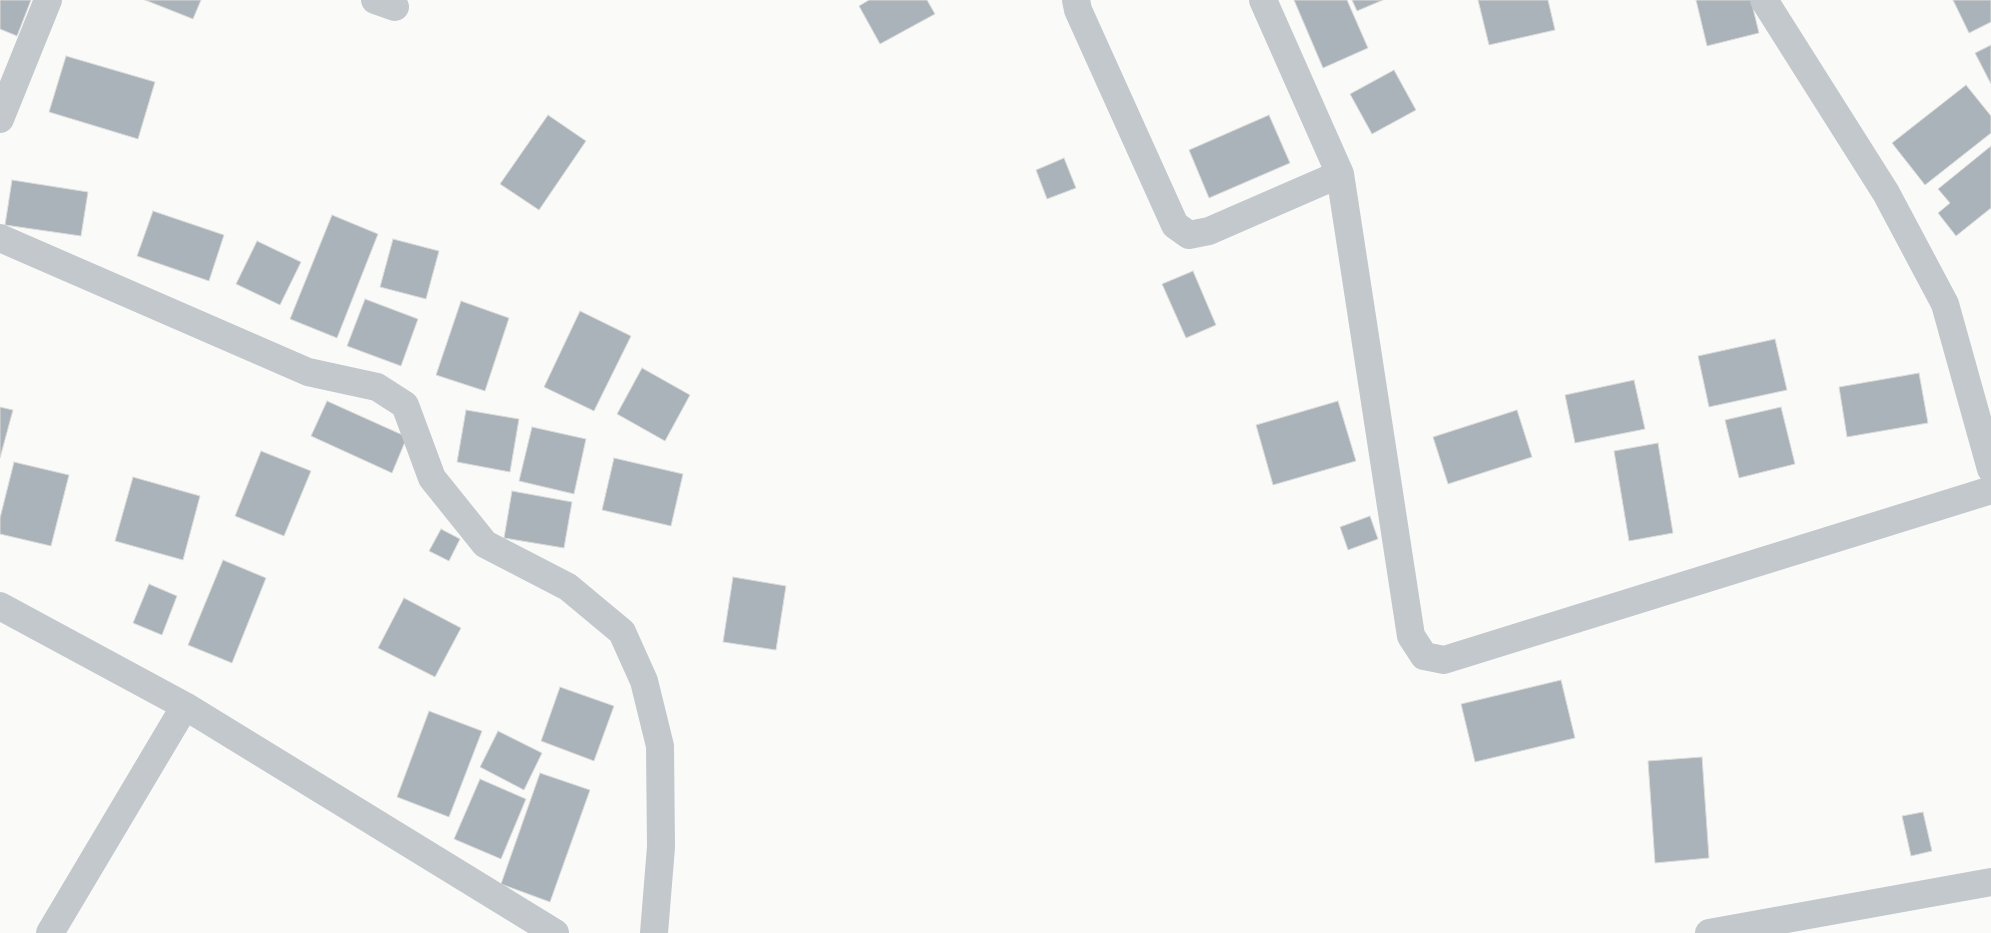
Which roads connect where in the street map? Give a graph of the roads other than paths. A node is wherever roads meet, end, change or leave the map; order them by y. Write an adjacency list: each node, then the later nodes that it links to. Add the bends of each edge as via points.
1 (48, 0): 5 (street)
2 (1076, 0): 6 (street, via 1175,225 1189,235 1209,231)
3 (1263, 0): 6 (street)
4 (1764, 0): 8 (street, via 1886,193 1945,304)
5 (0, 119)
6 (1340, 174): 9 (street, via 1411,636 1424,656 1444,660)
7 (0, 238): 15 (street, via 308,372 377,387 405,405 432,478 485,544 568,587 622,632 644,681 660,746 661,847)
8 (1991, 469)
9 (1991, 490)
10 (0, 606): 11 (street)
11 (185, 706): 13 (street); 14 (street)
12 (1991, 882): 16 (street)
13 (50, 933)
14 (555, 933)
15 (654, 933)
16 (1709, 933)

